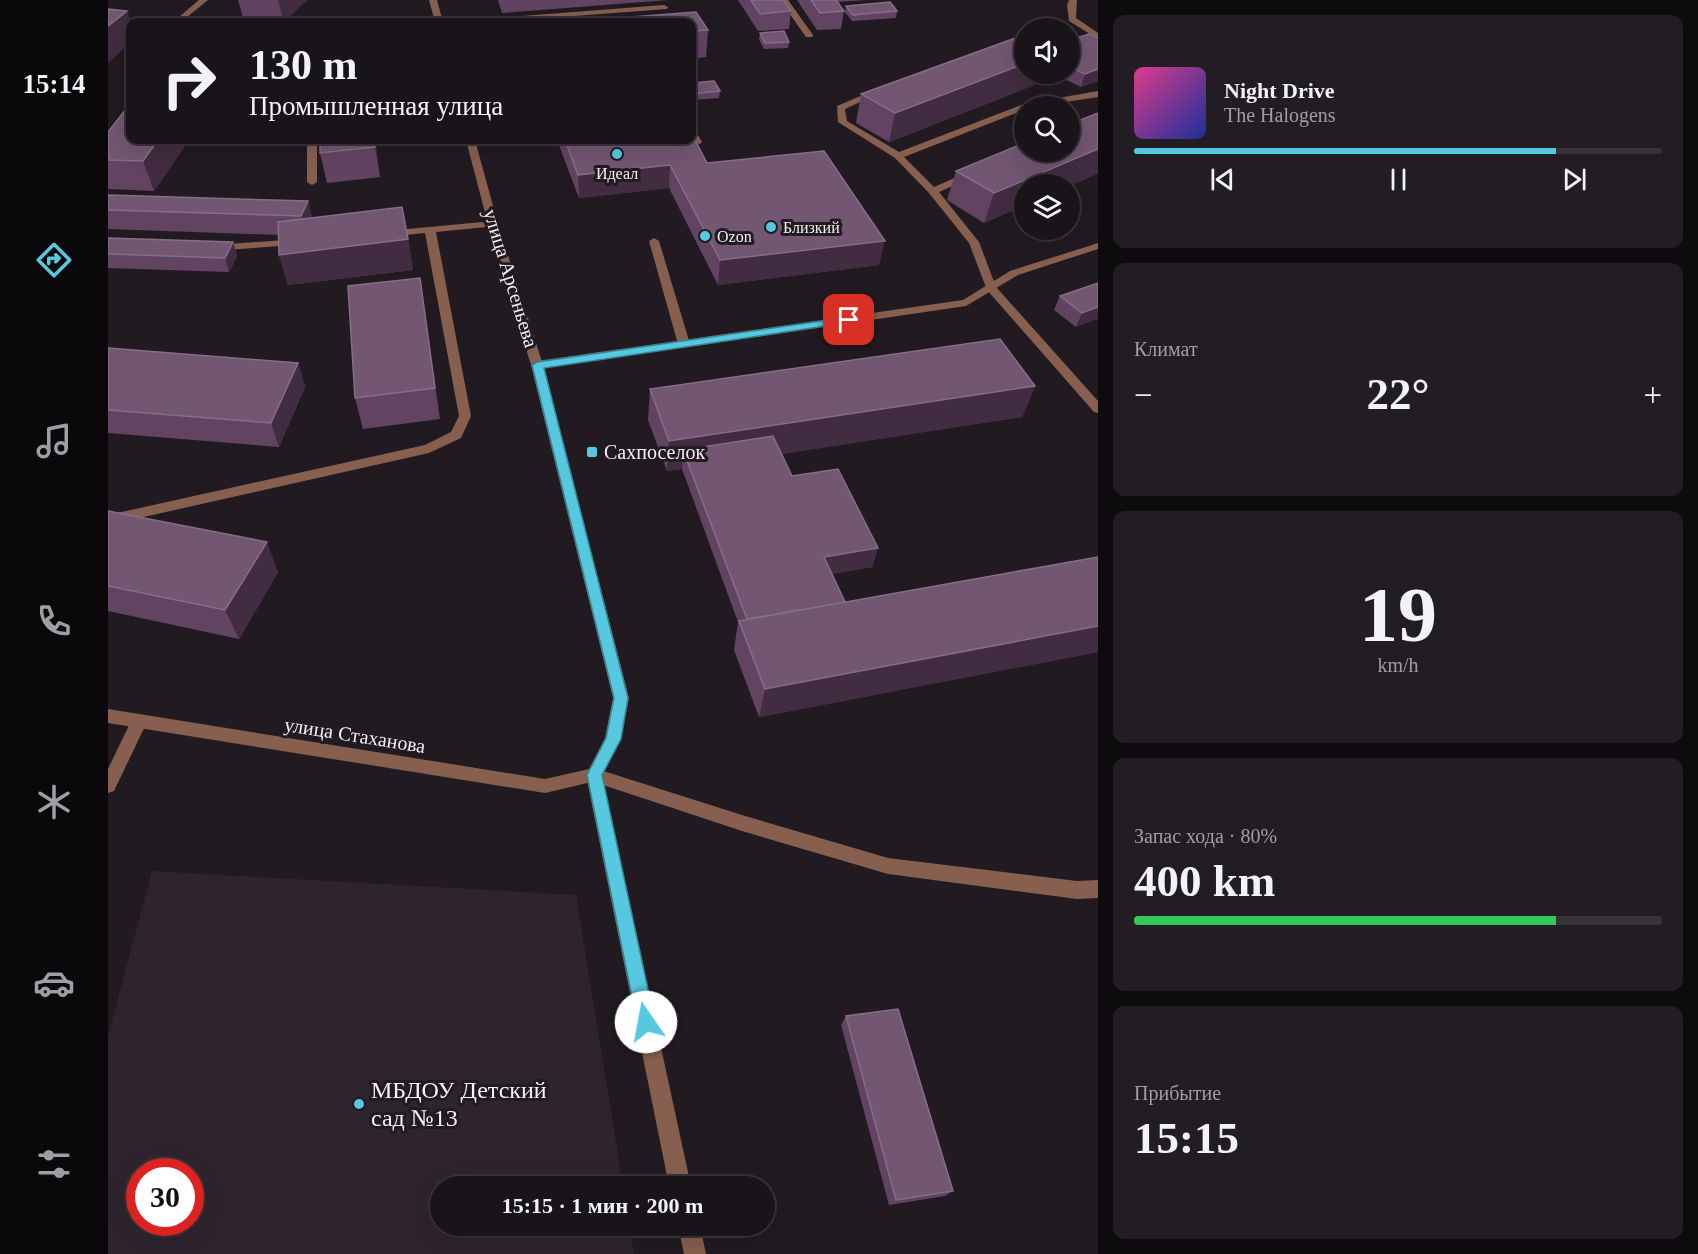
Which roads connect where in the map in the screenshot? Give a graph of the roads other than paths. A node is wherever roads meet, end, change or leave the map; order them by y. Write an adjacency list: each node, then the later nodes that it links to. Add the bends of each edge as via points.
1 (204, 0): 6 (street)
2 (433, 0): 7 (street)
3 (784, 0): 9 (street)
4 (1073, 0): 10 (street, via 1072,19)
5 (664, 7): 8 (street)
6 (182, 18)
7 (438, 18)
8 (522, 18)
9 (809, 35)
10 (1093, 37)
11 (886, 89): 15 (street, via 840,108 843,122)
12 (1098, 94): 15 (street, via 1027,106)
13 (312, 144): 17 (street)
14 (471, 144): 19 (street, улица Арсеньева)
15 (898, 156): 18 (street)
16 (984, 169): 18 (street)
17 (312, 182)
18 (933, 191): 26 (street, via 974,242)
19 (493, 224): 20 (street); 28 (street, улица Арсеньева)
20 (430, 230): 21 (street); 30 (street, via 465,416 456,435 429,449)
21 (371, 236)
22 (313, 241): 25 (street)
23 (654, 242): 27 (street)
24 (1098, 246): 26 (street, via 1024,269)
25 (200, 247)
26 (991, 288): 27 (street, via 966,303); 29 (street)
27 (684, 344): 28 (street)
28 (537, 365): 33 (street, улица Арсеньева, via 621,698 614,739)
29 (1098, 409)
30 (108, 520)
31 (108, 716): 32 (street, улица Стаханова)
32 (139, 722): 33 (street, улица Стаханова, via 545,786); 34 (street)
33 (594, 775): 35 (street, via 888,866 1077,890); 36 (street)
34 (108, 786)
35 (1098, 889)
36 (678, 1176)
37 (691, 1236): 38 (street)
38 (695, 1254)

